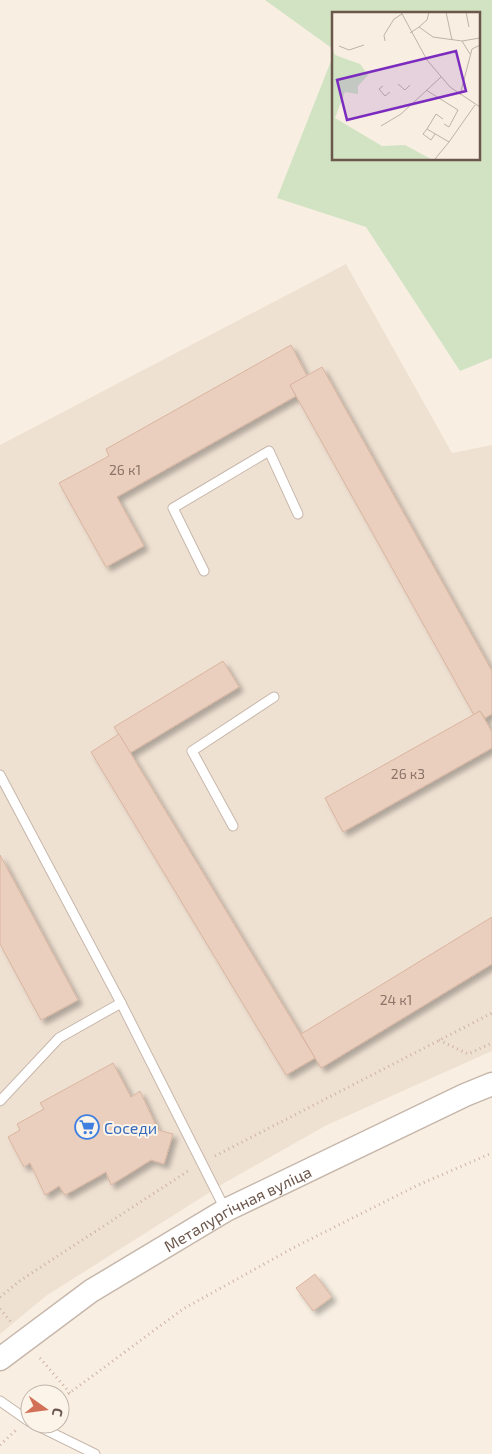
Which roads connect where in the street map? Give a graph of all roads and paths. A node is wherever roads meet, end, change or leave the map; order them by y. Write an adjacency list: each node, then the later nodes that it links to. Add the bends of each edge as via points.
1 (298, 514): 2 (lane, via 269,451 173,508)
2 (204, 572)
3 (274, 697): 5 (lane, via 192,751)
4 (0, 775): 6 (lane)
5 (234, 826)
6 (121, 1003): 11 (lane, via 59,1038); 13 (lane)
7 (492, 1013): 8 (path)
8 (439, 1040): 9 (path, via 468,1054); 13 (path)
9 (492, 1043)
10 (492, 1084): 14 (street, Металургічная вуліца)
11 (0, 1101)
12 (492, 1153): 17 (path, via 416,1186 293,1248 183,1309)
13 (202, 1162): 14 (lane); 15 (path)
14 (226, 1210): 16 (street, Металургічная вуліца, via 91,1291)
15 (0, 1296)
16 (0, 1359)
17 (70, 1393)
18 (0, 1401): 19 (lane)
19 (20, 1415)
20 (54, 1434): 21 (lane)
21 (95, 1454)

